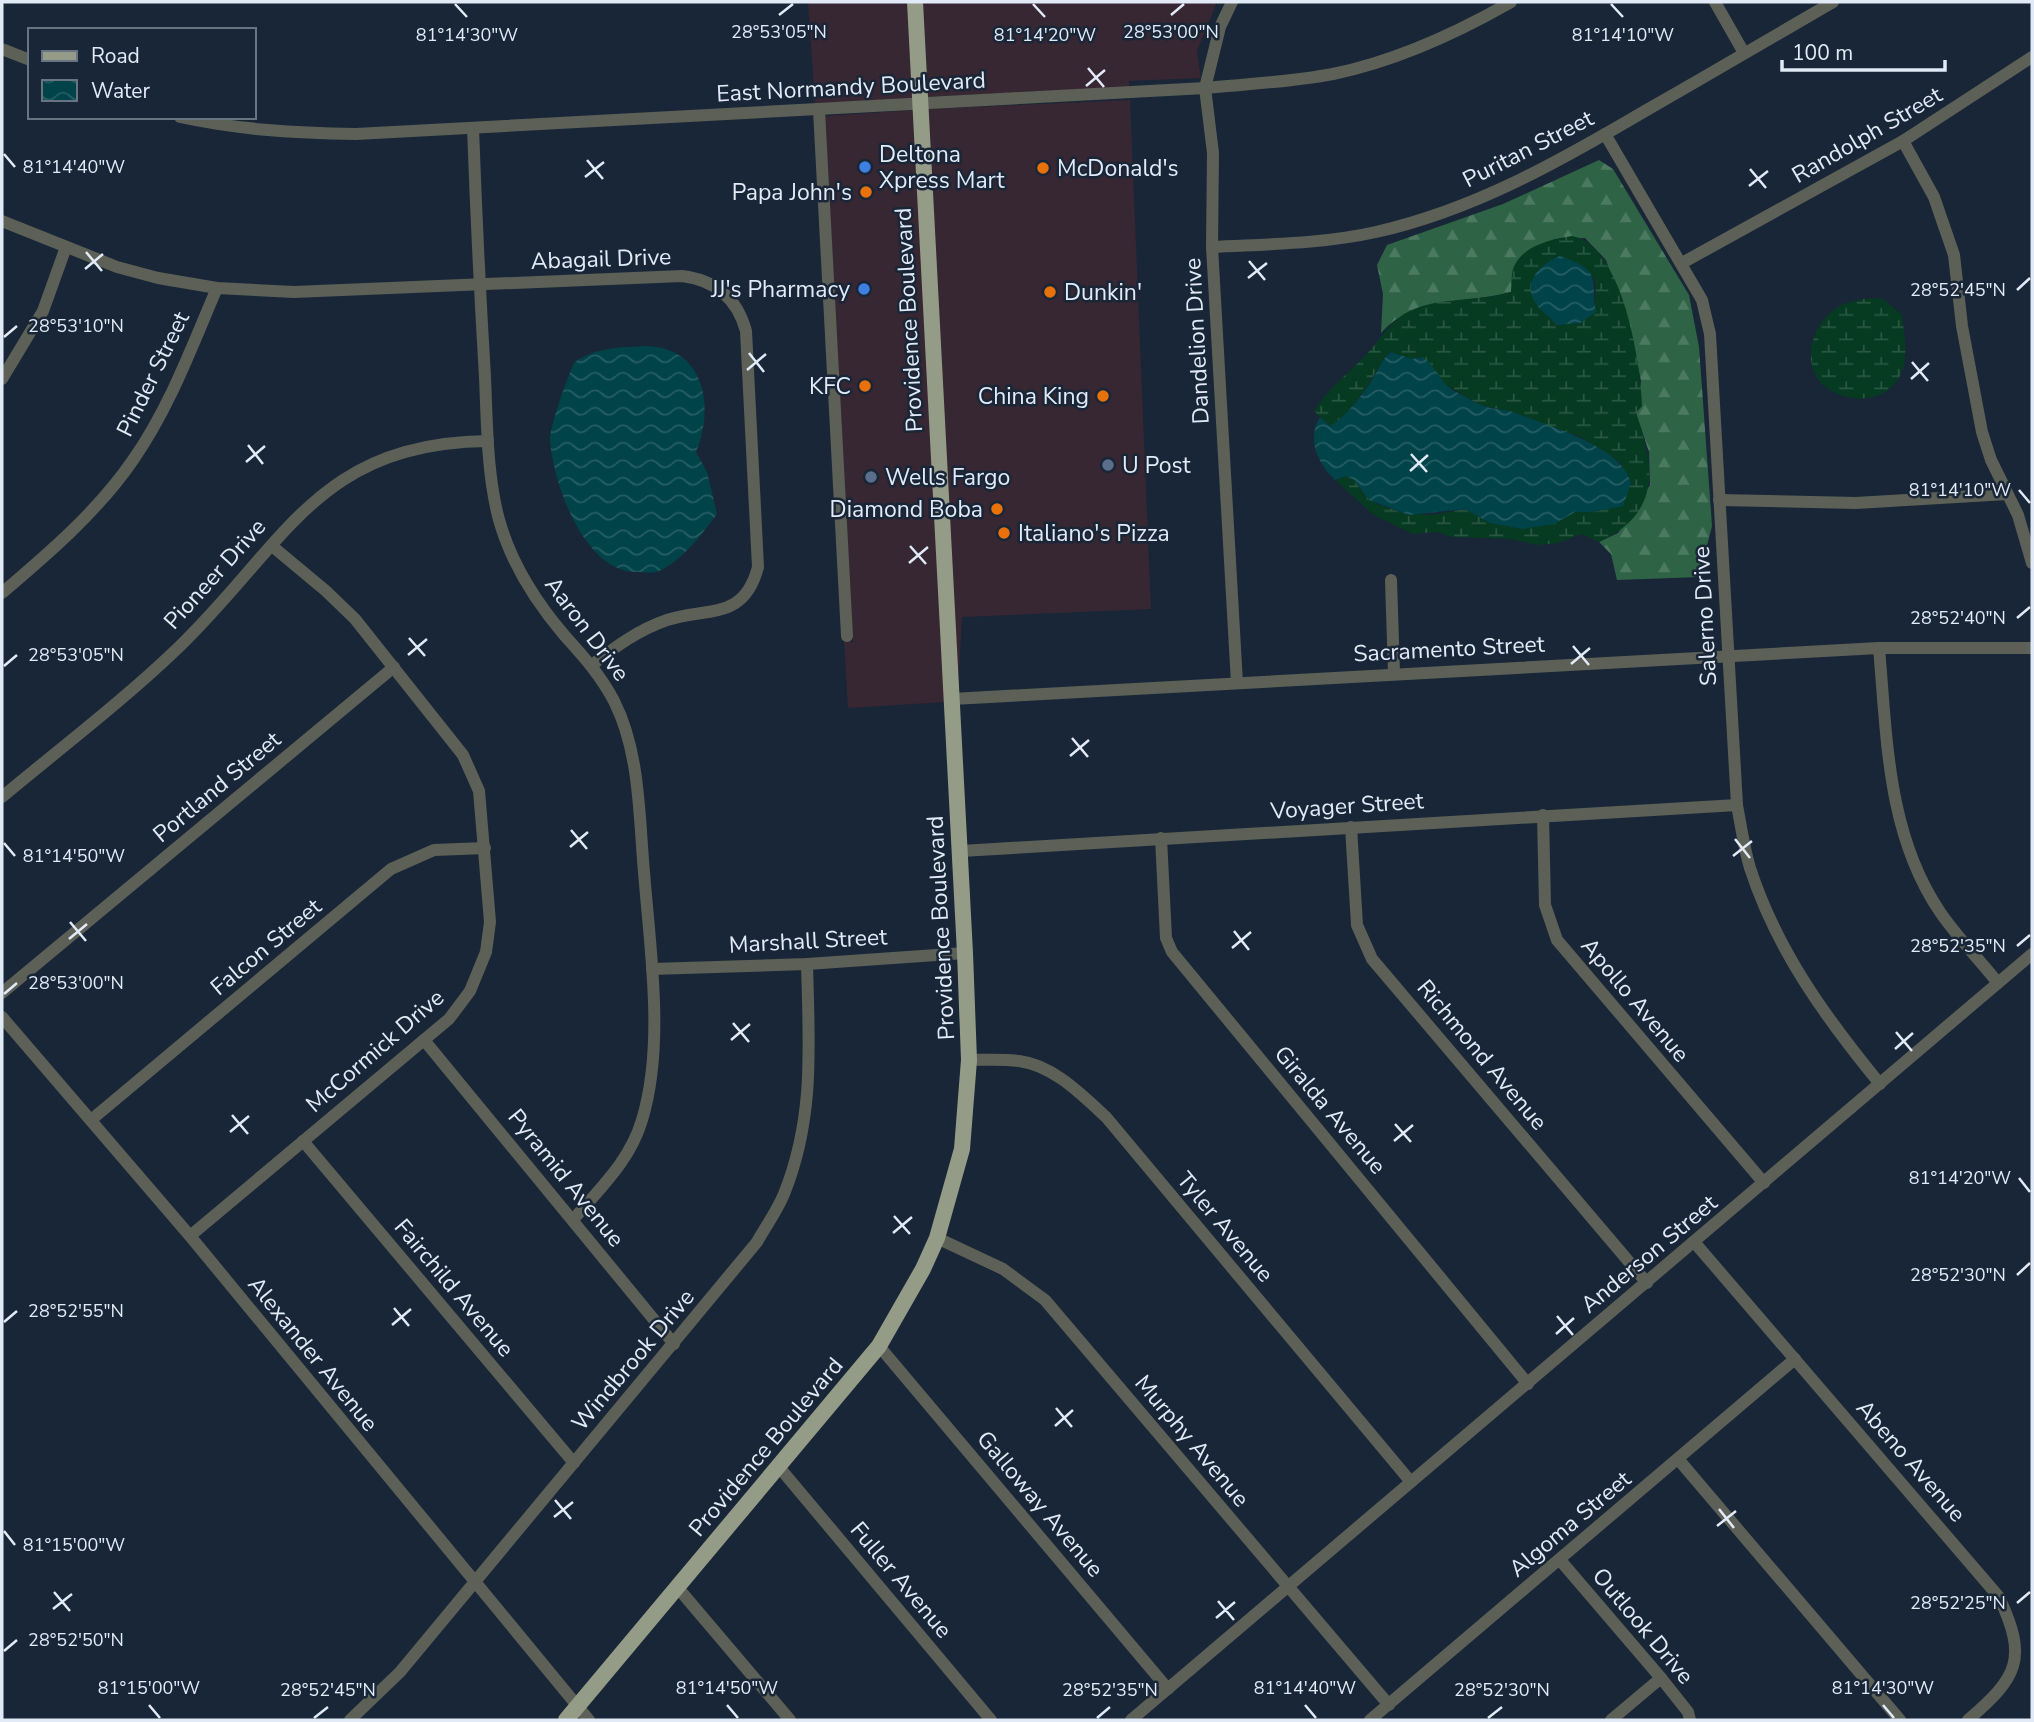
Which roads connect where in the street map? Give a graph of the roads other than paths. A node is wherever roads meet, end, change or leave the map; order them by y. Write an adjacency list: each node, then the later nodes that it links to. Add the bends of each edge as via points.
1 (915, 2): 11 (main road, Providence Boulevard)
2 (1232, 2): 10 (street, Dandelion Drive, via 1220,27)
3 (1511, 2): 10 (street, East Normandy Boulevard, via 1464,29 1397,57 1333,74)
4 (1715, 2): 7 (street)
5 (1833, 2): 7 (street, Puritan Street)
6 (2, 48): 9 (street)
7 (1744, 53): 15 (street, Puritan Street)
8 (2032, 57): 16 (street, Randolph Street)
9 (28, 59)
10 (1205, 88): 11 (street, East Normandy Boulevard); 19 (street, Dandelion Drive, via 1213,153)
11 (920, 103): 12 (street, East Normandy Boulevard); 39 (main road, Providence Boulevard)
12 (819, 110): 14 (street, East Normandy Boulevard); 31 (street)
13 (189, 119): 14 (street, East Normandy Boulevard, via 276,133)
14 (473, 128): 21 (street, Aaron Drive)
15 (1605, 134): 19 (street, Puritan Street, via 1512,185 1444,213 1334,239); 20 (street, Salerno Drive)
16 (1903, 141): 20 (street, Randolph Street); 25 (street, via 1934,197 1954,255 1982,432)
17 (2, 221): 18 (street, Abagail Drive)
18 (66, 247): 22 (street, Abagail Drive, via 158,278); 23 (street, via 43,311)
19 (1212, 247): 38 (street, Dandelion Drive)
20 (1682, 263): 26 (street, Salerno Drive, via 1702,300 1710,334)
21 (479, 284): 22 (street, Abagail Drive, via 294,292); 24 (street, Aaron Drive); 35 (street, Abagail Drive, via 682,276 699,278 725,292 742,314 758,567 754,582 730,607 655,625 632,635)
22 (217, 288): 30 (street, Pinder Street, via 168,402 134,459 50,551)
23 (2, 379)
24 (488, 441): 27 (street, Pioneer Drive, via 433,444 388,456 341,479 307,505); 35 (street, Aaron Drive, via 497,513 510,554 532,594)
25 (2007, 494): 26 (street, via 1856,503); 28 (street)
26 (1720, 499): 34 (street, Salerno Drive)
27 (272, 546): 36 (street, McCormick Drive, via 336,600); 40 (street, Pioneer Drive, via 215,611 150,674)
28 (2032, 563)
29 (1391, 580): 37 (street)
30 (2, 593)
31 (847, 636)
32 (1879, 648): 33 (street, Sacramento Street); 34 (street, Sacramento Street); 51 (street, via 1891,780 1915,866 1940,912)
33 (2032, 648)
34 (1729, 656): 37 (street, Sacramento Street); 41 (street, Salerno Drive)
35 (592, 665): 50 (street, Aaron Drive, via 627,734 637,790)
36 (394, 667): 45 (street, McCormick Drive, via 463,755 479,791); 52 (street, Portland Street)
37 (1394, 673): 38 (street, Sacramento Street)
38 (1237, 683): 39 (street, Sacramento Street)
39 (952, 699): 46 (main road, Providence Boulevard)
40 (2, 797)
41 (1737, 805): 42 (street, Voyager Street); 56 (street, Salerno Drive, via 1749,866 1786,953 1812,997)
42 (1543, 815): 43 (street, Voyager Street); 59 (street, Apollo Avenue, via 1545,905 1558,940)
43 (1351, 827): 44 (street, Voyager Street); 64 (street, Richmond Avenue, via 1357,925 1372,959)
44 (1161, 838): 46 (street, Voyager Street); 68 (street, Giralda Avenue, via 1167,938 1172,952)
45 (485, 848): 54 (street, McCormick Drive, via 490,922 481,968 449,1019); 57 (street, Falcon Street, via 434,850 391,869)
46 (961, 851): 47 (main road, Providence Boulevard)
47 (965, 953): 49 (street, Marshall Street); 55 (main road, Providence Boulevard)
48 (2032, 954): 51 (street, Anderson Street)
49 (807, 964): 50 (street, Marshall Street); 65 (street, Windbrook Drive, via 811,1076 784,1196 757,1242)
50 (652, 969): 60 (street, Aaron Drive, via 652,1066 641,1125 621,1165)
51 (1998, 983): 56 (street, Anderson Street)
52 (2, 993)
53 (2, 1017): 57 (street, Alexander Avenue)
54 (424, 1040): 58 (street, McCormick Drive); 60 (street, Pyramid Avenue)
55 (969, 1060): 62 (main road, Providence Boulevard, via 962,1149); 72 (street, Tyler Avenue, via 1021,1061 1077,1089 1106,1117)
56 (1880, 1084): 59 (street, Anderson Street)
57 (91, 1120): 61 (street, Alexander Avenue)
58 (303, 1141): 61 (street, McCormick Drive); 70 (street, Fairchild Avenue)
59 (1764, 1183): 63 (street, Anderson Street)
60 (573, 1220): 65 (street, Pyramid Avenue)
61 (190, 1236): 74 (street, Alexander Avenue)
62 (937, 1238): 66 (main road, Providence Boulevard); 75 (street, Murphy Avenue, via 1003,1269 1045,1300)
63 (1695, 1242): 64 (street, Anderson Street); 67 (street, Abeno Avenue)
64 (1647, 1283): 68 (street, Anderson Street)
65 (674, 1344): 70 (street, Windbrook Drive)
66 (879, 1346): 71 (main road, Providence Boulevard); 78 (street, Galloway Avenue)
67 (1795, 1359): 69 (street, Algoma Street); 91 (street, Abeno Avenue, via 2000,1597 2015,1629 2016,1657 2007,1682)
68 (1528, 1384): 72 (street, Anderson Street)
69 (1678, 1459): 73 (street, Algoma Street); 90 (street)
70 (574, 1463): 74 (street, Windbrook Drive)
71 (779, 1467): 76 (main road, Providence Boulevard); 85 (street, Fuller Avenue)
72 (1411, 1482): 75 (street, Anderson Street)
73 (1560, 1560): 77 (street, Outlook Drive); 79 (street, Algoma Street)
74 (473, 1583): 80 (street, Alexander Avenue); 81 (street, Windbrook Drive, via 400,1672)
75 (1289, 1587): 78 (street, Anderson Street); 79 (street, Murphy Avenue)
76 (678, 1588): 80 (main road, Providence Boulevard); 84 (street)
77 (1661, 1678): 88 (street); 89 (street, Outlook Drive)
78 (1168, 1689): 86 (street, Anderson Street)
79 (1389, 1704): 87 (street, Algoma Street)
80 (577, 1706): 82 (main road, Providence Boulevard); 83 (street, Alexander Avenue)
81 (350, 1720)
82 (566, 1720)
83 (589, 1720)
84 (790, 1720)
85 (991, 1720)
86 (1131, 1720)
87 (1370, 1720)
88 (1611, 1720)
89 (1690, 1720)
90 (1899, 1720)
91 (1968, 1720)

